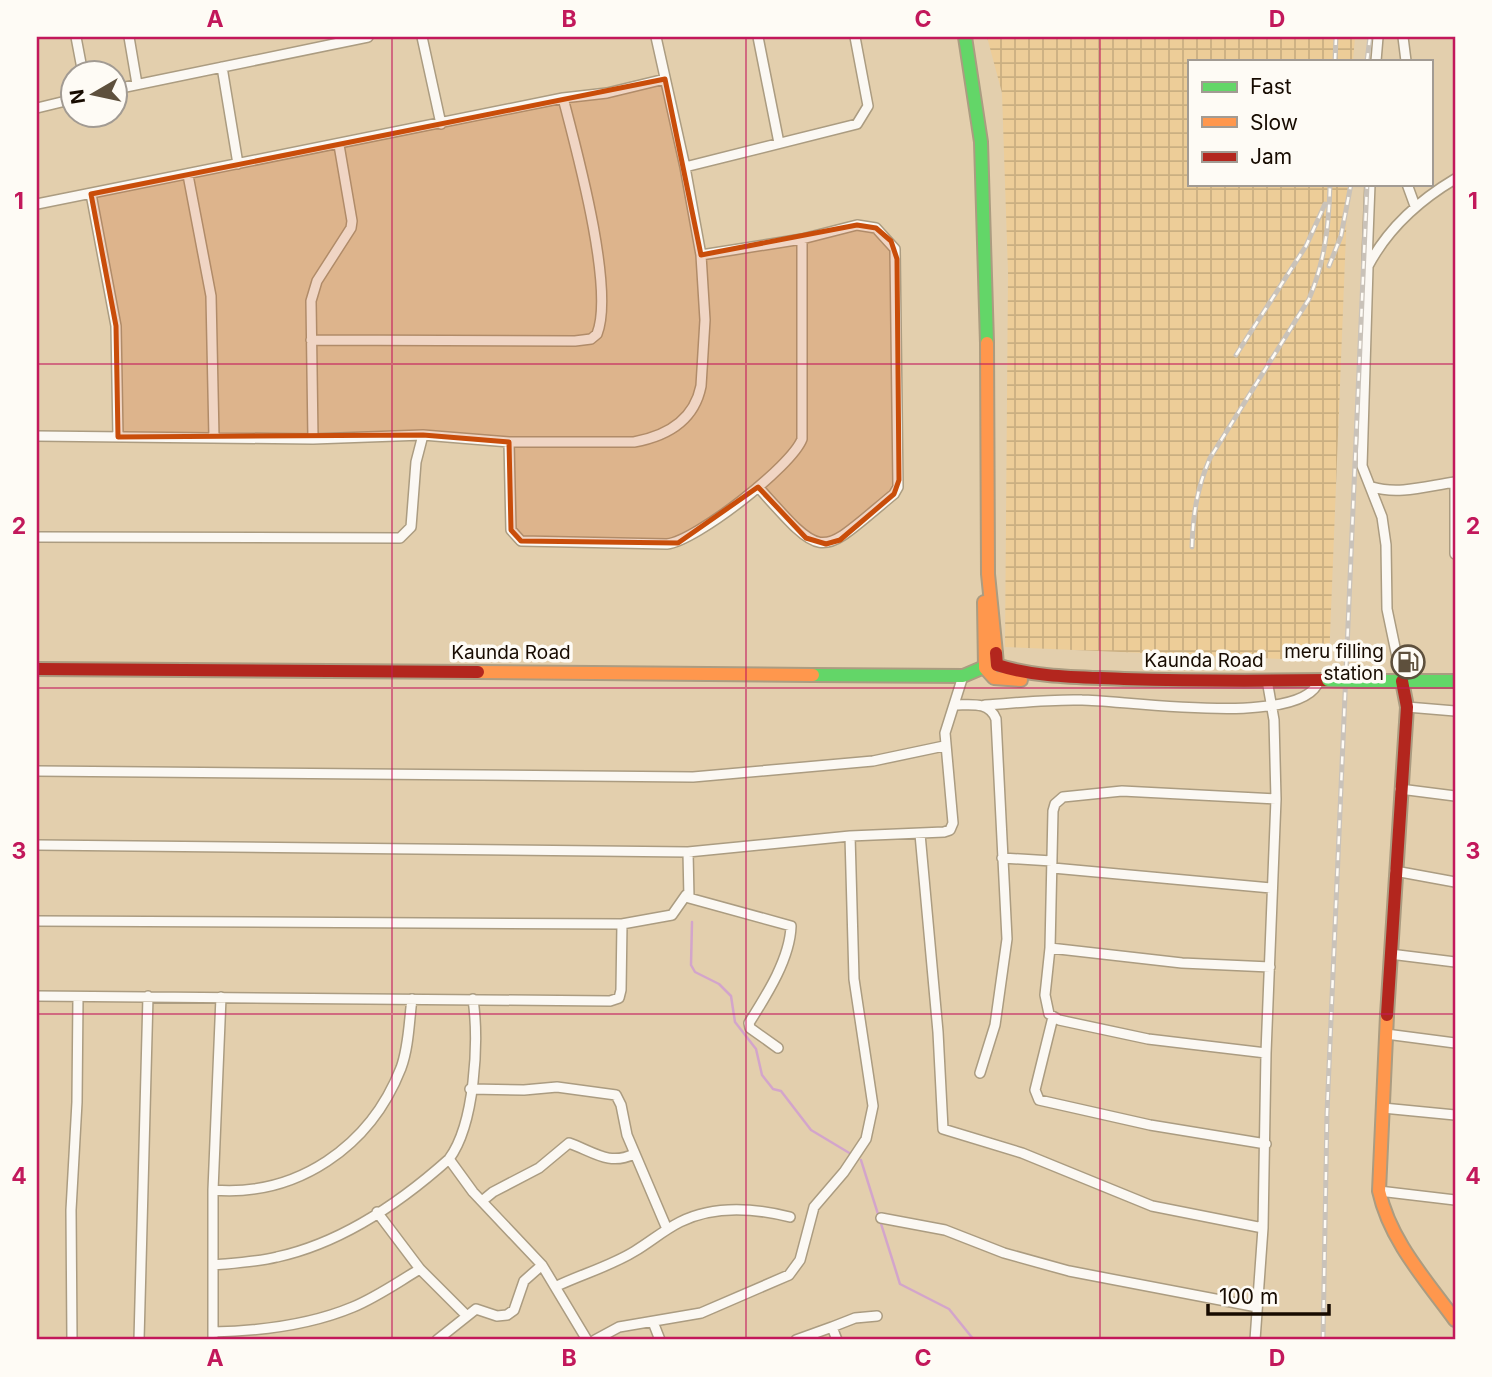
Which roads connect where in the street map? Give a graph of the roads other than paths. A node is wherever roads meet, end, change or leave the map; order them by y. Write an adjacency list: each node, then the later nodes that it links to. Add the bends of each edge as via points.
1 (76, 37): 11 (street)
2 (129, 37): 16 (street)
3 (368, 37): 14 (street)
4 (422, 37): 21 (street)
5 (656, 37): 15 (street)
6 (758, 37): 22 (street)
7 (855, 37): 22 (street, via 868,96 861,121)
8 (965, 37): 48 (street, via 981,142)
9 (1378, 37): 12 (street)
10 (1403, 37): 13 (street)
11 (80, 60)
12 (1377, 60)
13 (1406, 60)
14 (222, 67): 16 (street); 24 (street)
15 (665, 79): 18 (street); 25 (street)
16 (137, 84): 17 (street)
17 (130, 86)
18 (563, 98): 21 (street); 36 (street, via 598,262 601,318 597,334 575,341)
19 (60, 102): 20 (street)
20 (37, 108)
21 (441, 124): 23 (street)
22 (779, 143): 25 (street)
23 (338, 145): 24 (street); 36 (street, via 351,228 317,281 311,301)
24 (238, 164): 26 (street)
25 (685, 167): 34 (street)
26 (188, 175): 30 (street); 40 (street, via 211,296)
27 (1455, 180): 32 (street)
28 (1370, 186): 35 (street)
29 (1408, 186): 32 (street)
30 (91, 194): 31 (street); 39 (street, via 116,326)
31 (37, 204)
32 (1415, 206): 35 (street, via 1388,233)
33 (802, 239): 34 (street); 44 (street, via 802,439 799,448); 44 (street, via 857,225 876,228 895,249 899,480 894,494 839,540 826,544 806,538)
34 (701, 255): 42 (street, via 705,320 701,386 698,400 680,424 654,438 634,442)
35 (1368, 267): 45 (street, via 1362,466)
36 (311, 340): 41 (street)
37 (423, 435): 41 (street); 42 (street); 46 (street, via 411,527 400,538)
38 (37, 436): 39 (street)
39 (118, 437): 40 (street)
40 (214, 438): 41 (street)
41 (313, 439)
42 (509, 442): 44 (street, via 511,530 521,541 678,543)
43 (1455, 484): 45 (street, via 1386,491); 47 (street)
44 (758, 486)
45 (1372, 487): 53 (street, via 1386,545 1387,609)
46 (37, 537)
47 (1455, 554)
48 (989, 659): 50 (street, Kaunda Road); 51 (street, Kaunda Road, via 999,680)
49 (37, 669): 50 (street, Kaunda Road)
50 (963, 676): 55 (street)
51 (1267, 680): 52 (street, Kaunda Road); 57 (street)
52 (1323, 680): 53 (street, Kaunda Road, bridge); 57 (street, via 1300,700)
53 (1402, 681): 54 (street, Kaunda Road); 58 (street)
54 (1455, 681)
55 (954, 705): 56 (street); 60 (street)
56 (985, 705): 57 (street, via 1071,699 1239,709); 69 (street, via 996,719)
57 (1271, 706): 64 (street)
58 (1407, 707): 59 (street); 62 (street)
59 (1455, 711)
60 (944, 746): 61 (street, via 873,761 693,777); 65 (street, via 952,827)
61 (37, 771)
62 (1400, 789): 63 (street); 71 (street)
63 (1455, 796)
64 (1276, 799): 70 (street, via 1122,791 1063,797 1052,810); 73 (street)
65 (920, 834): 66 (street); 106 (street, via 943,1129 1022,1153 1152,1206)
66 (850, 836): 68 (street); 116 (street, via 854,979 873,1106 866,1139 814,1207 796,1269 701,1313)
67 (37, 845): 68 (street)
68 (688, 852): 74 (street)
69 (1002, 858): 70 (street); 92 (street, via 1006,960 995,1025)
70 (1052, 865): 73 (street); 77 (street)
71 (1395, 871): 72 (street); 78 (street)
72 (1455, 882)
73 (1271, 888): 80 (street)
74 (686, 895): 76 (street, via 672,915); 90 (street, via 692,901 790,925 788,944 749,1023)
75 (37, 921): 76 (street)
76 (622, 924): 86 (street, via 619,998)
77 (1050, 948): 80 (street); 87 (street, via 1045,1006)
78 (1390, 954): 79 (street); 88 (street)
79 (1455, 962)
80 (1270, 967): 91 (street)
81 (37, 996): 83 (street)
82 (148, 996): 83 (street); 84 (street); 121 (street)
83 (78, 997): 120 (street)
84 (221, 997): 85 (street); 99 (street)
85 (411, 999): 86 (street); 99 (street, via 402,1066 355,1137 318,1168 276,1187)
86 (473, 999): 93 (street, via 476,1034)
87 (1053, 1017): 91 (street, via 1148,1039); 96 (street, via 1035,1090 1039,1100)
88 (1386, 1034): 89 (street); 94 (street)
89 (1455, 1043)
90 (778, 1048)
91 (1266, 1053): 96 (street)
92 (980, 1073)
93 (470, 1089): 97 (street, via 557,1087 616,1095); 98 (street, via 463,1133)
94 (1383, 1108): 95 (street); 100 (street)
95 (1455, 1115)
96 (1266, 1144): 106 (street)
97 (634, 1154): 102 (street, via 607,1160 569,1143 528,1175); 107 (street)
98 (449, 1159): 102 (street); 103 (street)
99 (213, 1190): 108 (street)
100 (1379, 1191): 101 (street); 115 (street, via 1388,1224)
101 (1455, 1200)
102 (482, 1201): 109 (street)
103 (377, 1212): 108 (street, via 309,1248 263,1260); 110 (street)
104 (790, 1217): 107 (street, via 729,1209 688,1218)
105 (881, 1218): 112 (street, via 945,1230 1069,1271)
106 (1263, 1228): 112 (street)
107 (667, 1229): 111 (street, via 630,1254)
108 (213, 1265): 118 (street)
109 (542, 1265): 111 (street); 113 (street, via 524,1281 514,1310 507,1315 497,1316 481,1308)
110 (420, 1269): 113 (street); 118 (street, via 354,1307)
111 (556, 1286): 123 (street)
112 (1257, 1307): 127 (street)
113 (467, 1316): 122 (street)
114 (877, 1316): 117 (street)
115 (1455, 1320)
116 (653, 1322): 119 (street); 124 (street, via 619,1327)
117 (832, 1327): 125 (street); 126 (street)
118 (213, 1336)
119 (658, 1339)
120 (72, 1340)
121 (139, 1340)
122 (437, 1340)
123 (587, 1340)
124 (595, 1340)
125 (796, 1340)
126 (837, 1340)
127 (1255, 1340)

